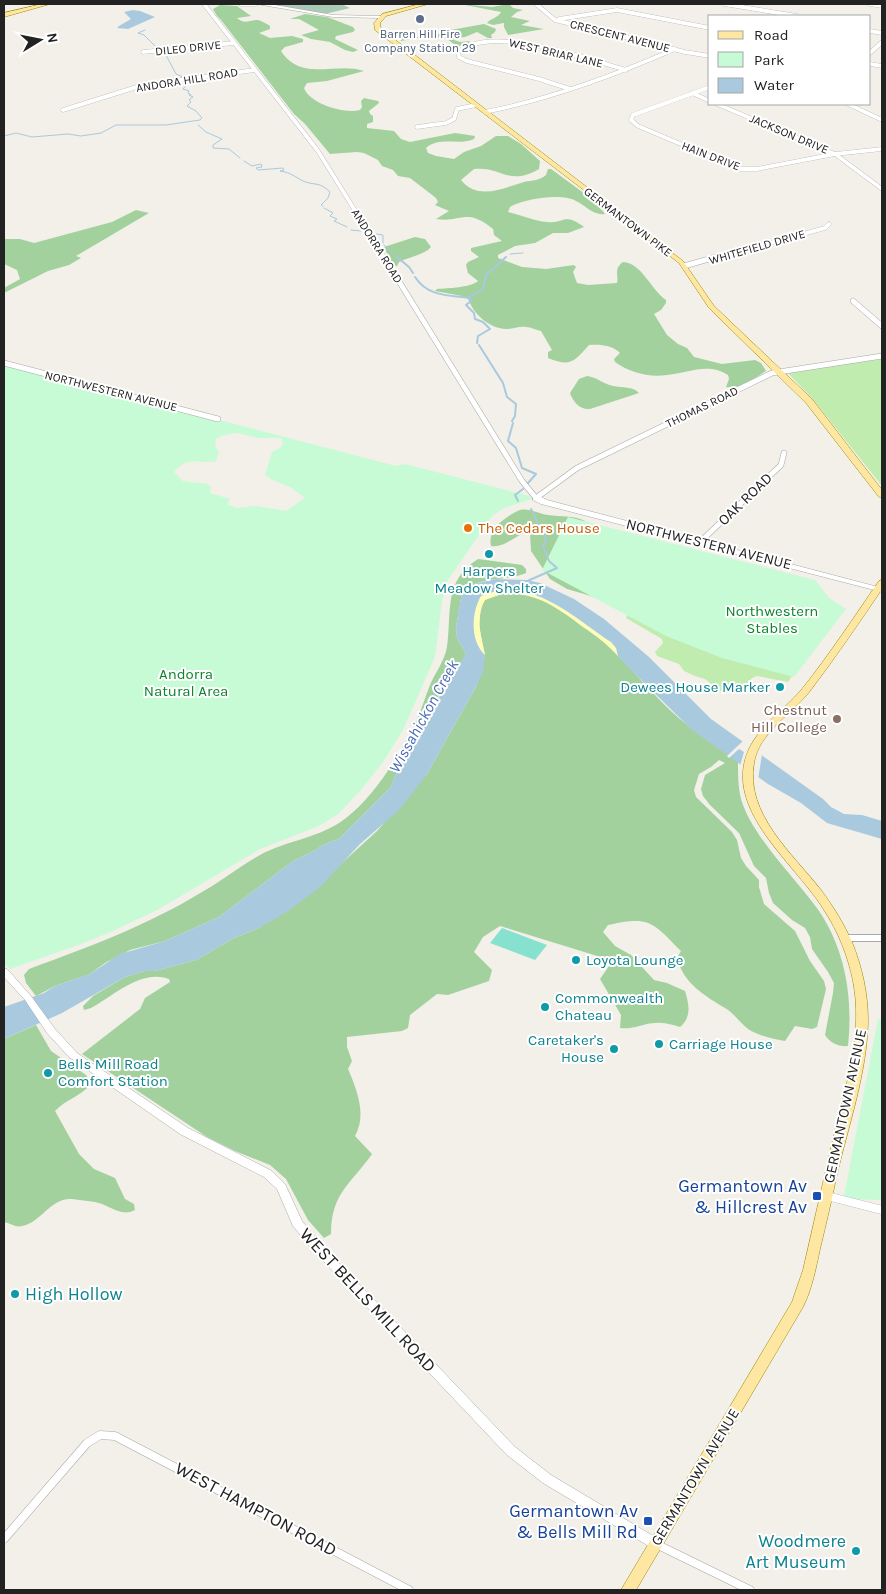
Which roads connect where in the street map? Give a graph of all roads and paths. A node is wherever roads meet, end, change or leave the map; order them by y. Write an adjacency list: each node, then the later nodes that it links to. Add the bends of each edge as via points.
1 (47, 4): 11 (main road)
2 (204, 4): 17 (street, ANDORRA ROAD)
3 (241, 4): 4 (street)
4 (256, 4)
5 (262, 4): 13 (street, via 333,16)
6 (425, 4): 13 (main road)
7 (536, 4): 14 (street, CRESCENT AVENUE)
8 (724, 4): 12 (street)
9 (870, 4): 10 (street)
10 (882, 6)
11 (4, 15)
12 (792, 15)
13 (382, 17): 28 (main road, GERMANTOWN PIKE, via 376,26 381,33)
14 (555, 20): 15 (street, via 617,10); 18 (street, CRESCENT AVENUE)
15 (708, 28)
16 (882, 42): 20 (street)
17 (234, 43): 19 (street, DILEO DRIVE); 22 (street, ANDORRA ROAD)
18 (674, 49): 21 (street, CRESCENT AVENUE); 23 (street)
19 (143, 52)
20 (871, 52)
21 (708, 56)
22 (255, 70): 31 (street, ANDORA HILL ROAD, via 149,84); 48 (street, ANDORRA ROAD, via 328,167 522,481)
23 (626, 70): 25 (street); 25 (street, WEST BRIAR LANE, via 513,41 476,43 458,52 459,57 468,61)
24 (708, 88): 26 (street, HAIN DRIVE)
25 (570, 89): 32 (street)
26 (692, 93): 27 (street); 36 (street, HAIN DRIVE, via 633,115 631,120 638,126 740,170)
27 (708, 100)
28 (476, 105): 32 (main road, GERMANTOWN PIKE); 34 (street, via 457,109 454,119 446,123)
29 (719, 105): 36 (street, JACKSON DRIVE)
30 (850, 105): 33 (street)
31 (63, 110)
32 (485, 112): 39 (main road, GERMANTOWN PIKE)
33 (882, 120)
34 (417, 127)
35 (882, 149): 36 (street, HAIN DRIVE)
36 (835, 154): 37 (street, JACKSON DRIVE)
37 (882, 189)
38 (829, 224): 39 (street, WHITEFIELD DRIVE, via 825,228)
39 (684, 266): 44 (main road, GERMANTOWN PIKE, via 712,307)
40 (853, 301): 41 (street)
41 (882, 326)
42 (882, 356): 44 (street, THOMAS ROAD)
43 (4, 363): 45 (street, NORTHWESTERN AVENUE)
44 (779, 370): 47 (main road, GERMANTOWN PIKE, via 810,401); 48 (street, THOMAS ROAD, via 582,465)
45 (218, 419)
46 (784, 453): 49 (street, OAK ROAD, via 781,465)
47 (882, 495)
48 (536, 498): 49 (street, NORTHWESTERN AVENUE)
49 (700, 542): 50 (street, NORTHWESTERN AVENUE)
50 (881, 587): 51 (main road, GERMANTOWN AVENUE, via 806,690 763,734 754,747 748,771 752,804 762,822 822,898)
51 (844, 938): 52 (street); 54 (main road, GERMANTOWN AVENUE, via 859,982 862,1030)
52 (882, 938)
53 (4, 971): 57 (street, WEST BELLS MILL ROAD, via 73,1055 174,1124 268,1174 280,1187 297,1223 315,1246 501,1442 540,1474)
54 (827, 1196): 55 (street); 57 (main road, GERMANTOWN AVENUE, via 798,1303)
55 (882, 1210)
56 (4, 1539): 58 (street, WEST HAMPTON ROAD, via 87,1443 100,1436 115,1436)
57 (656, 1544): 59 (main road, GERMANTOWN AVENUE); 60 (street)
58 (409, 1590)
59 (628, 1590)
60 (750, 1590)

